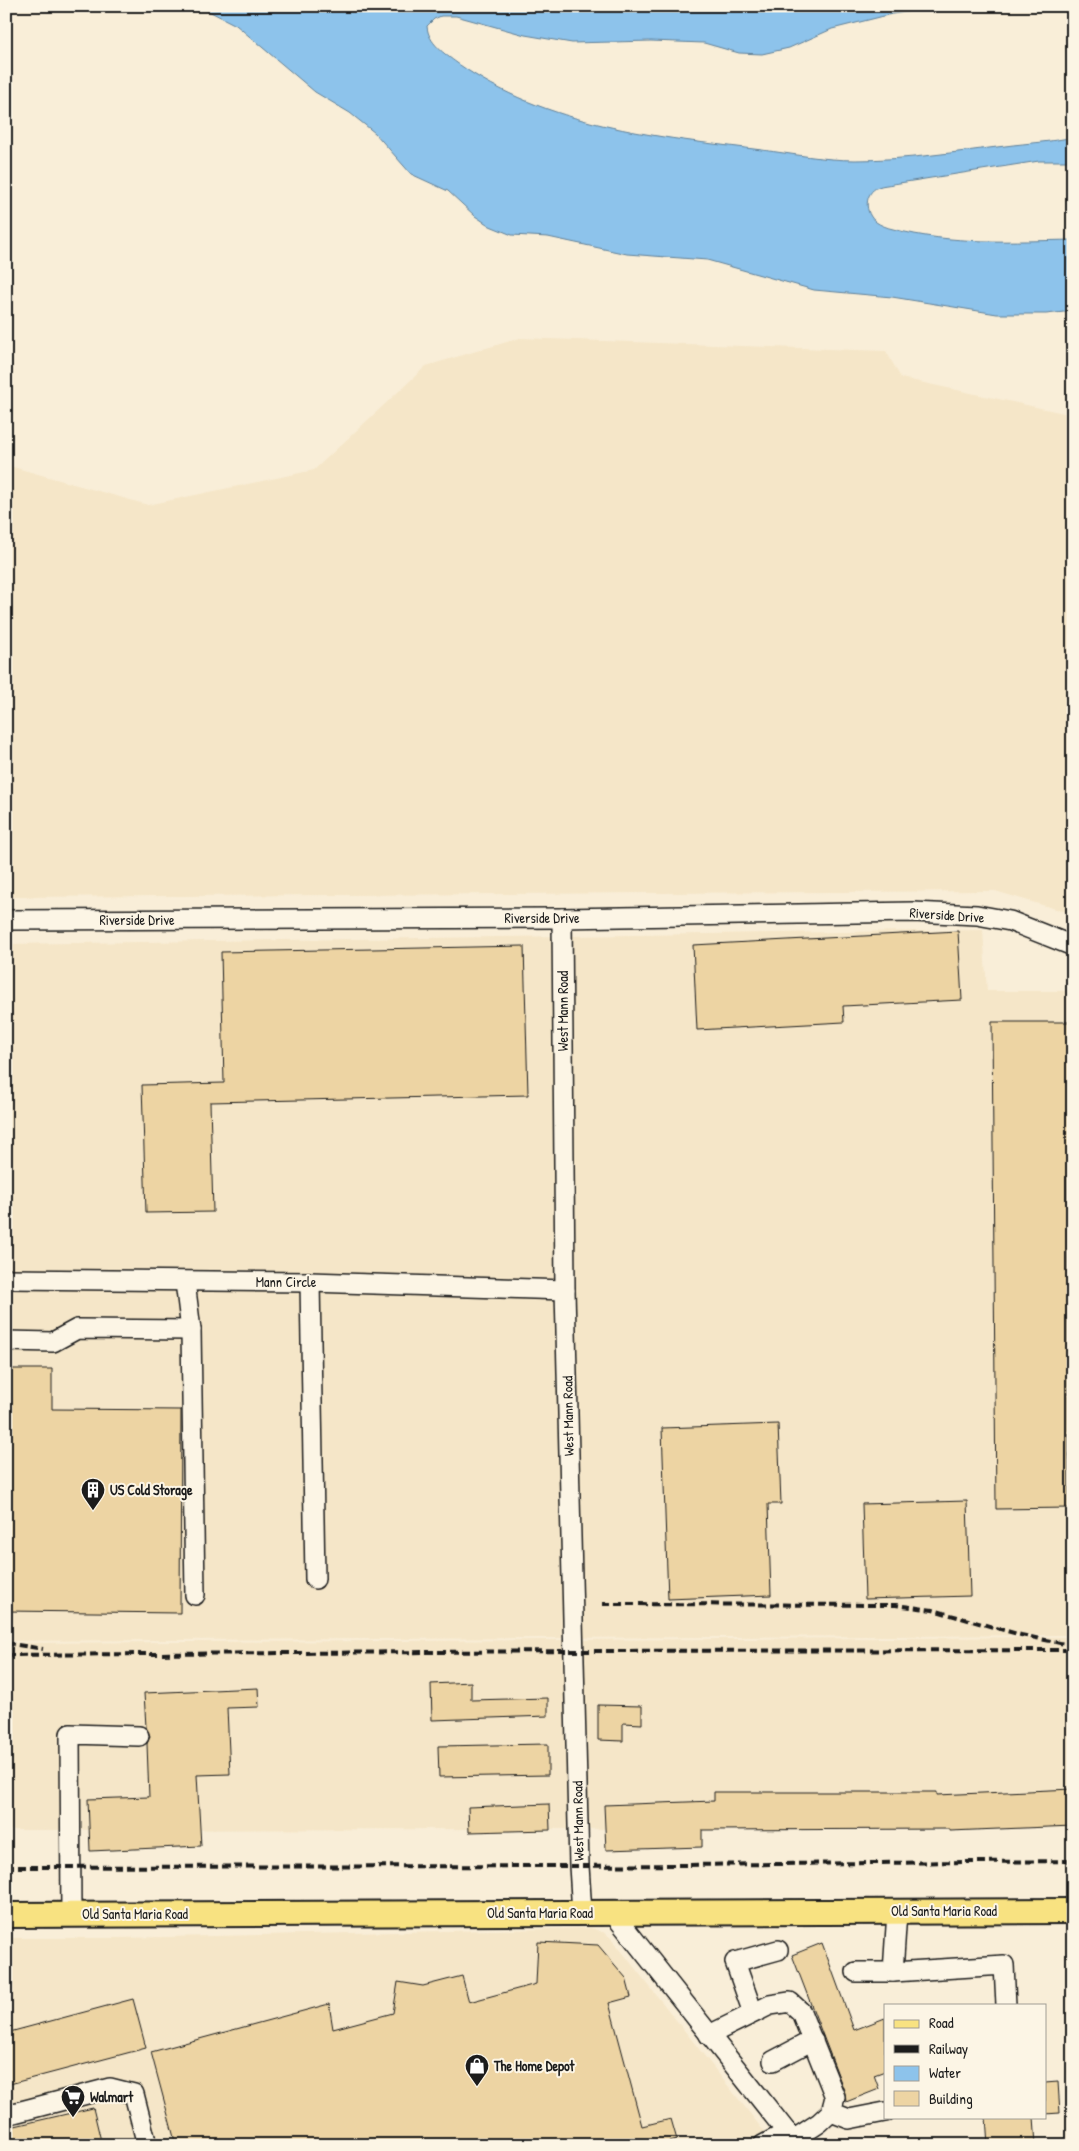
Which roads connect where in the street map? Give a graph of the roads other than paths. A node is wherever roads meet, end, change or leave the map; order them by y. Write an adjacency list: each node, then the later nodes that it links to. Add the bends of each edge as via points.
1 (562, 918): 2 (street, Riverside Drive); 3 (street, Riverside Drive, via 913,912 977,915 1010,921); 7 (street, West Mann Road)
2 (6, 920)
3 (1073, 946)
4 (7, 1278): 5 (street, Mann Circle)
5 (185, 1282): 6 (street, Mann Circle); 8 (street)
6 (310, 1282): 7 (street, Mann Circle); 10 (street)
7 (565, 1290): 15 (street, West Mann Road)
8 (191, 1330): 9 (street, via 77,1329 53,1342); 11 (street)
9 (6, 1341)
10 (315, 1579)
11 (195, 1595)
12 (140, 1736): 18 (street, via 70,1734)
13 (1073, 1911): 14 (main road, Old Santa Maria Road)
14 (897, 1912): 16 (main road, Old Santa Maria Road); 21 (street)
15 (582, 1913): 16 (main road, Old Santa Maria Road); 18 (main road, Old Santa Maria Road)
16 (613, 1913): 24 (street)
17 (6, 1915): 18 (main road, Old Santa Maria Road)
18 (71, 1915)
19 (778, 1950): 23 (street, via 735,1962)
20 (856, 1972): 21 (street)
21 (893, 1972): 22 (street, via 1004,1964)
22 (1006, 2004)
23 (753, 2013): 24 (street); 25 (street, via 770,2005 790,2002 802,2012)
24 (709, 2035): 30 (street)
25 (813, 2040): 26 (street); 27 (street, via 835,2097)
26 (773, 2061)
27 (831, 2112): 28 (street, via 849,2119); 30 (street, via 819,2124)
28 (884, 2112)
29 (6, 2115): 31 (street, via 110,2088 134,2094)
30 (792, 2139): 32 (street)
31 (148, 2145)
32 (763, 2145)

